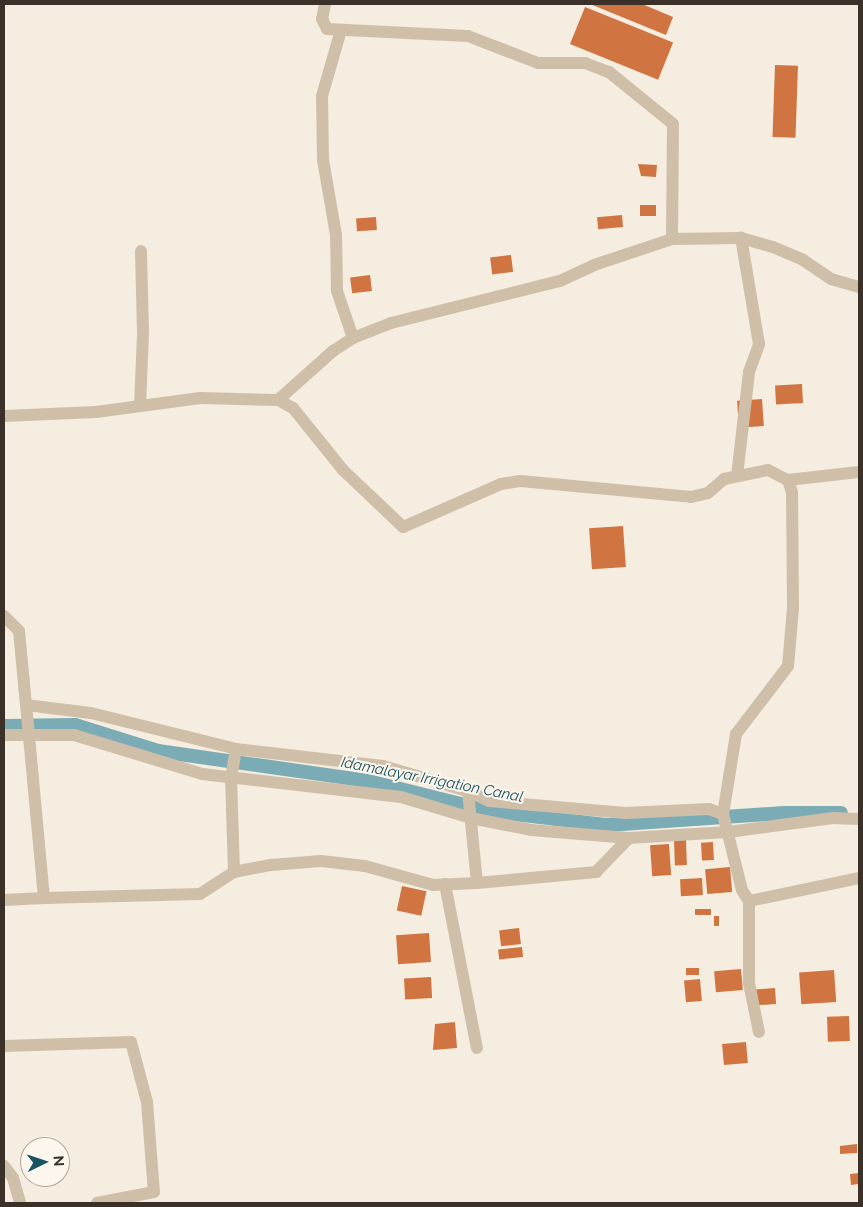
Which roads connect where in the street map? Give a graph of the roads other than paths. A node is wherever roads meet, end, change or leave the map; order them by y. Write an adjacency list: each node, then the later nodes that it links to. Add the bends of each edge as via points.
1 (325, 4): 2 (street, via 323,26 327,30)
2 (341, 30): 4 (street, via 468,36 538,63 585,63 609,72 673,124); 7 (street, via 322,96 322,160 336,235 337,291)
3 (741, 238): 4 (street); 6 (street, via 773,247 803,260 831,279); 12 (street, via 759,344 749,372)
4 (672, 239): 7 (street, via 594,265 560,281 391,323)
5 (141, 251): 9 (street, via 143,333)
6 (859, 287)
7 (353, 338): 8 (street)
8 (278, 400): 9 (street, via 200,398); 12 (street, via 293,408 343,470 403,527 501,484 520,481 691,497 708,493 724,479)
9 (140, 406): 10 (street, via 86,413)
10 (4, 416)
11 (859, 472): 13 (street)
12 (737, 476): 13 (street, via 768,470)
13 (788, 480): 21 (street, via 792,492 793,608 788,666 736,734)
14 (4, 616): 15 (street, via 19,631)
15 (26, 705): 16 (street); 18 (street, via 91,713)
16 (29, 733): 17 (street); 19 (street, via 74,734 202,774); 30 (street)
17 (4, 735)
18 (236, 748): 19 (street); 20 (street, via 383,766)
19 (231, 778): 22 (street, via 400,797); 26 (street)
20 (468, 791): 21 (street, via 489,801 537,806 625,813 709,808); 22 (street)
21 (723, 814): 24 (street)
22 (471, 818): 25 (street, via 531,830); 28 (street)
23 (859, 819): 24 (street, via 833,818)
24 (728, 832): 25 (street); 32 (street, via 742,890)
25 (629, 838): 28 (street, via 596,872)
26 (234, 872): 29 (street, via 321,861 365,866 433,885); 30 (street, via 200,894)
27 (859, 878): 32 (street)
28 (477, 882): 29 (street)
29 (445, 884): 35 (street)
30 (44, 898): 31 (street)
31 (4, 900)
32 (749, 901): 33 (street, via 749,983)
33 (759, 1032)
34 (4, 1046): 38 (street, via 131,1042 147,1102 154,1192)
35 (477, 1048)
36 (4, 1166): 37 (street, via 13,1178)
37 (20, 1203)
38 (97, 1203)

